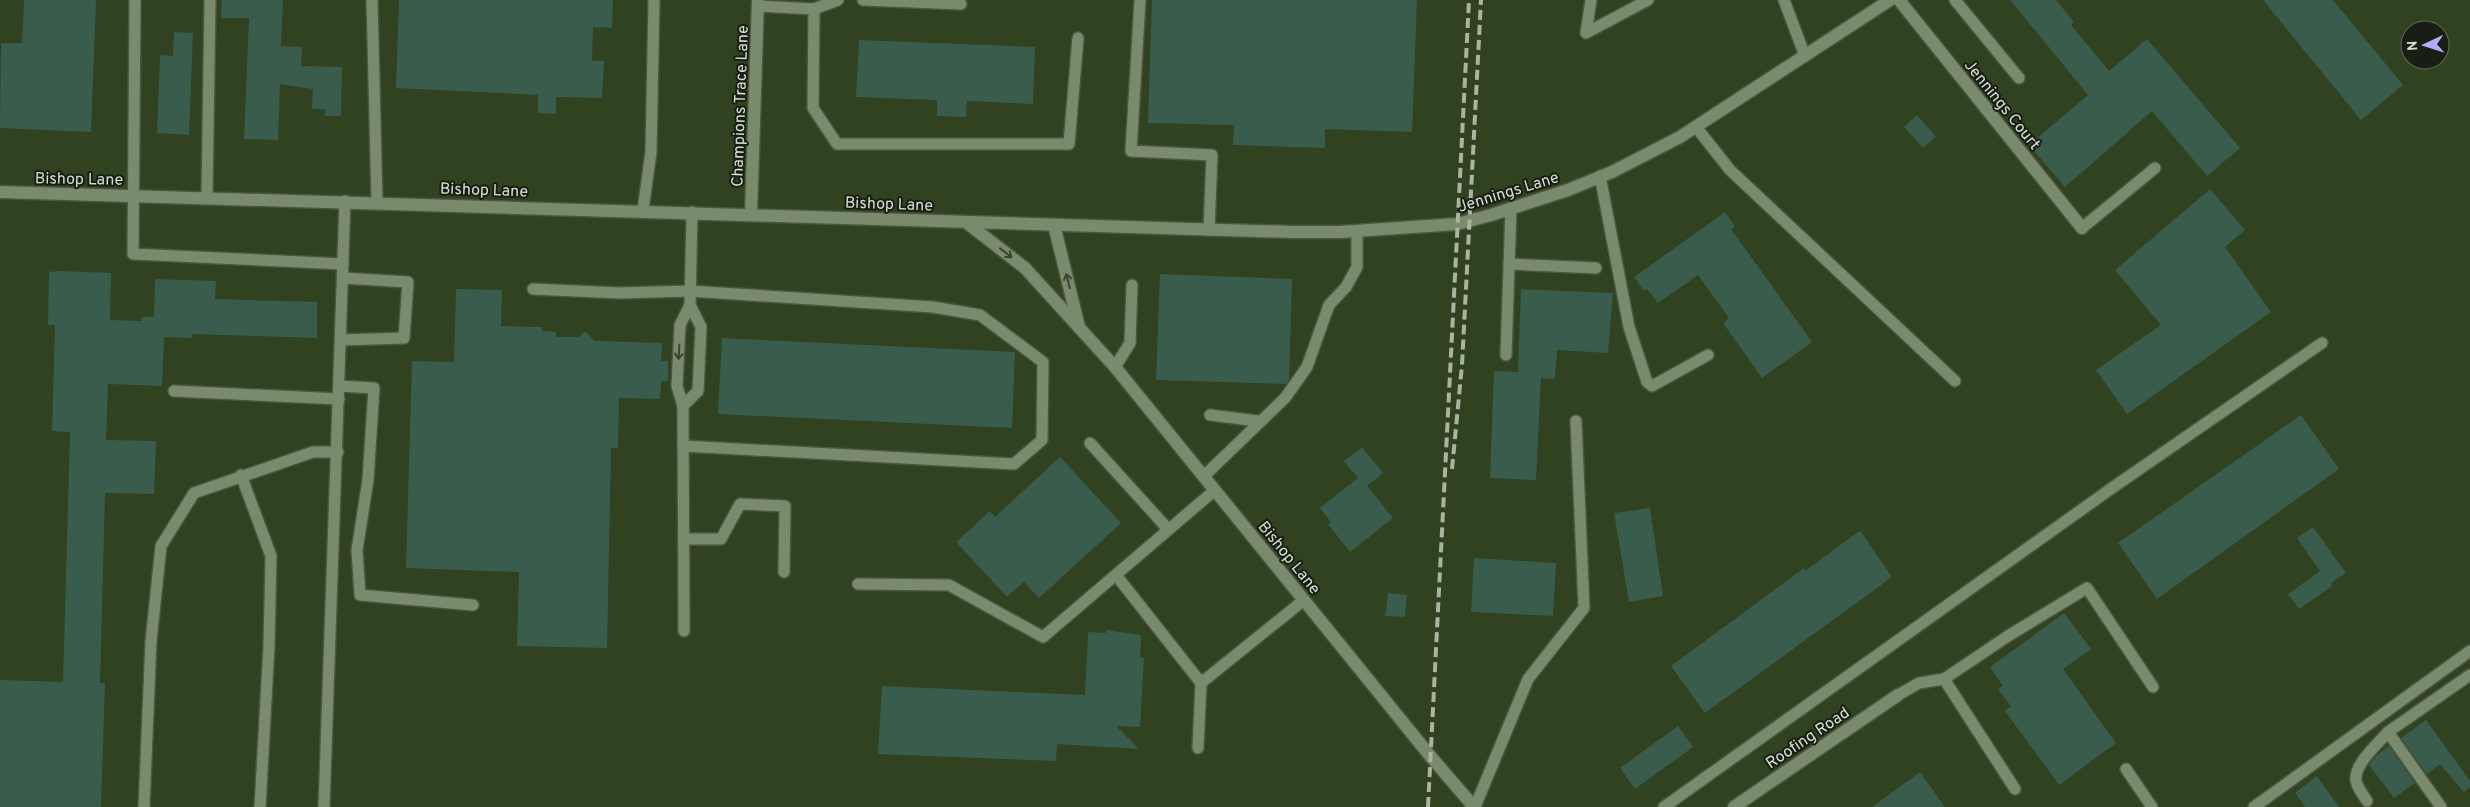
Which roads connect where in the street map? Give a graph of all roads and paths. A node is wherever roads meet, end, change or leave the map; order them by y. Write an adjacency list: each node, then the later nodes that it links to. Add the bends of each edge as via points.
1 (135, 0): 24 (lane)
2 (210, 0): 25 (lane)
3 (372, 0): 27 (lane)
4 (654, 0): 29 (lane, via 651,152)
5 (838, 0): 16 (lane)
6 (863, 0): 15 (lane)
7 (1140, 0): 35 (lane, via 1131,151 1212,155)
8 (1591, 0): 9 (lane, via 1586,33)
9 (1648, 0)
10 (1784, 0): 18 (lane)
11 (1890, 0): 18 (street, Jennings Lane)
12 (1899, 0): 34 (street, Jennings Court)
13 (1955, 0): 19 (lane)
14 (758, 3): 16 (lane); 31 (street, Champions Trace Lane)
15 (961, 4)
16 (815, 5): 17 (lane, via 813,108 837,144 1069,144)
17 (1078, 38)
18 (1805, 56): 20 (street, Jennings Lane)
19 (2019, 78)
20 (1696, 127): 22 (street, Jennings Lane); 51 (lane, via 1730,170)
21 (2155, 168): 34 (lane)
22 (1600, 176): 28 (street, Jennings Lane); 49 (lane, via 1628,327 1646,382 1652,386)
23 (0, 192): 24 (street, Bishop Lane)
24 (135, 195): 25 (street, Bishop Lane); 37 (lane, via 133,254)
25 (207, 197): 26 (street, Bishop Lane)
26 (345, 201): 27 (street, Bishop Lane); 37 (lane)
27 (377, 202): 29 (street, Bishop Lane)
28 (1511, 208): 36 (street, Jennings Lane, via 1457,224); 38 (lane)
29 (643, 210): 30 (street, Bishop Lane)
30 (692, 212): 31 (street, Bishop Lane); 43 (lane)
31 (751, 214): 32 (street, Bishop Lane)
32 (967, 223): 33 (street, Bishop Lane); 45 (street, Bishop Lane, one-way to 45, via 1025,268)
33 (1054, 225): 35 (street, Jennings Lane); 45 (street, Bishop Lane, one-way to 33)
34 (2082, 228)
35 (1209, 230): 36 (street, Jennings Lane)
36 (1357, 231): 57 (lane, via 1357,267 1346,287 1329,305 1307,367 1285,398)
37 (343, 264): 40 (lane)
38 (1509, 264): 39 (lane); 48 (lane)
39 (1596, 268)
40 (343, 278): 46 (lane); 46 (lane, via 408,282 404,338)
41 (1132, 284): 50 (lane, via 1130,343)
42 (532, 289): 43 (lane, via 620,293)
43 (690, 291): 44 (lane); 60 (lane, via 933,307 980,315 1043,362 1042,440 1014,464)
44 (690, 305): 55 (lane, one-way to 55, via 680,324 677,386); 55 (lane, via 701,327 698,392)
45 (1079, 328): 50 (street, Bishop Lane)
46 (341, 340): 52 (lane)
47 (2322, 343): 88 (lane, via 2112,488)
48 (1506, 355)
49 (1708, 355)
50 (1115, 367): 63 (street, Bishop Lane)
51 (1955, 381)
52 (339, 386): 54 (lane); 71 (lane, via 374,388 368,480 357,550 360,595)
53 (174, 391): 54 (lane)
54 (339, 399): 61 (lane)
55 (683, 406): 60 (lane)
56 (1210, 415): 57 (lane)
57 (1258, 421): 63 (lane)
58 (1576, 421): 87 (lane, via 1584,608 1528,679)
59 (1090, 443): 65 (lane)
60 (683, 446): 66 (lane)
61 (338, 452): 62 (lane, via 313,452); 86 (lane)
62 (241, 475): 84 (lane, via 194,493 161,546 151,641); 85 (lane, via 271,556)
63 (1204, 476): 64 (street, Bishop Lane)
64 (1215, 490): 65 (lane); 70 (street, Bishop Lane)
65 (1168, 528): 68 (lane)
66 (684, 539): 67 (lane, via 721,538 740,504 785,506); 72 (lane)
67 (784, 572)
68 (1116, 575): 69 (lane, via 1043,637 950,585); 76 (lane)
69 (858, 584)
70 (1304, 600): 76 (lane); 87 (street, Bishop Lane, via 1430,757)
71 (472, 605)
72 (684, 631)
73 (2470, 651): 91 (lane)
74 (2470, 675): 79 (lane)
75 (1944, 679): 77 (lane, via 2087,588); 78 (lane, via 1919,683); 82 (lane)
76 (1200, 684): 80 (lane)
77 (2153, 687)
78 (1898, 695): 89 (street, Roofing Road)
79 (2388, 732): 83 (lane, via 2361,763 2357,773 2356,783); 92 (lane)
80 (1198, 748)
81 (2126, 769): 90 (lane)
82 (2015, 789)
83 (2368, 801)
84 (144, 807)
85 (260, 807)
86 (324, 807)
87 (1475, 807)
88 (1664, 807)
89 (1734, 807)
90 (2152, 807)
91 (2254, 807)
92 (2441, 807)

